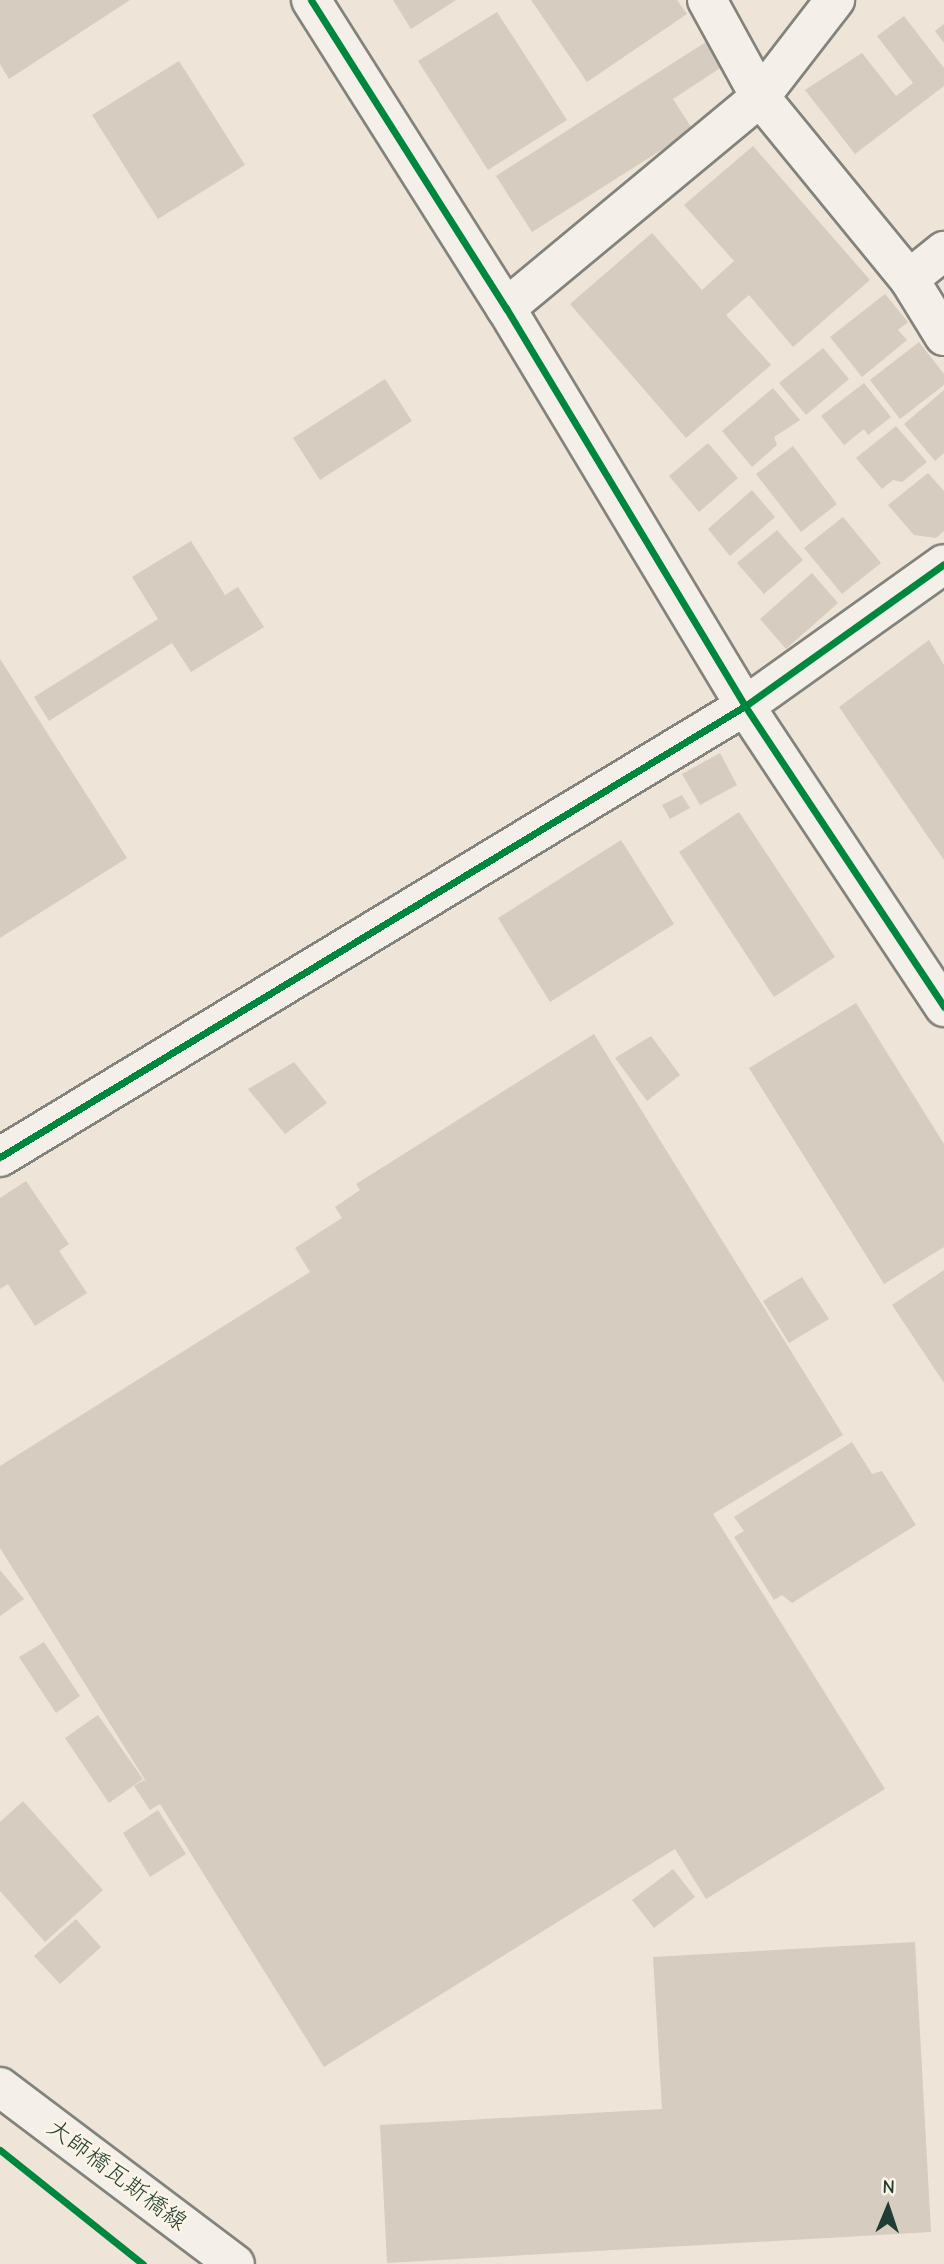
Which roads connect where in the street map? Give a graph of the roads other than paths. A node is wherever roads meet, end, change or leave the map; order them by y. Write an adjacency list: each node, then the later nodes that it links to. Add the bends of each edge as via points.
1 (311, 0): 7 (street)
2 (707, 0): 4 (street)
3 (835, 0): 4 (street)
4 (760, 97): 6 (street); 7 (street)
5 (944, 251): 6 (street)
6 (909, 279): 8 (street)
7 (506, 308): 10 (street)
8 (944, 336)
9 (944, 564): 10 (street)
10 (745, 706): 11 (street); 12 (street)
11 (944, 1007)
12 (0, 1157)
13 (0, 2087): 14 (street, 大師橋瓦斯橋線)
14 (235, 2264)

